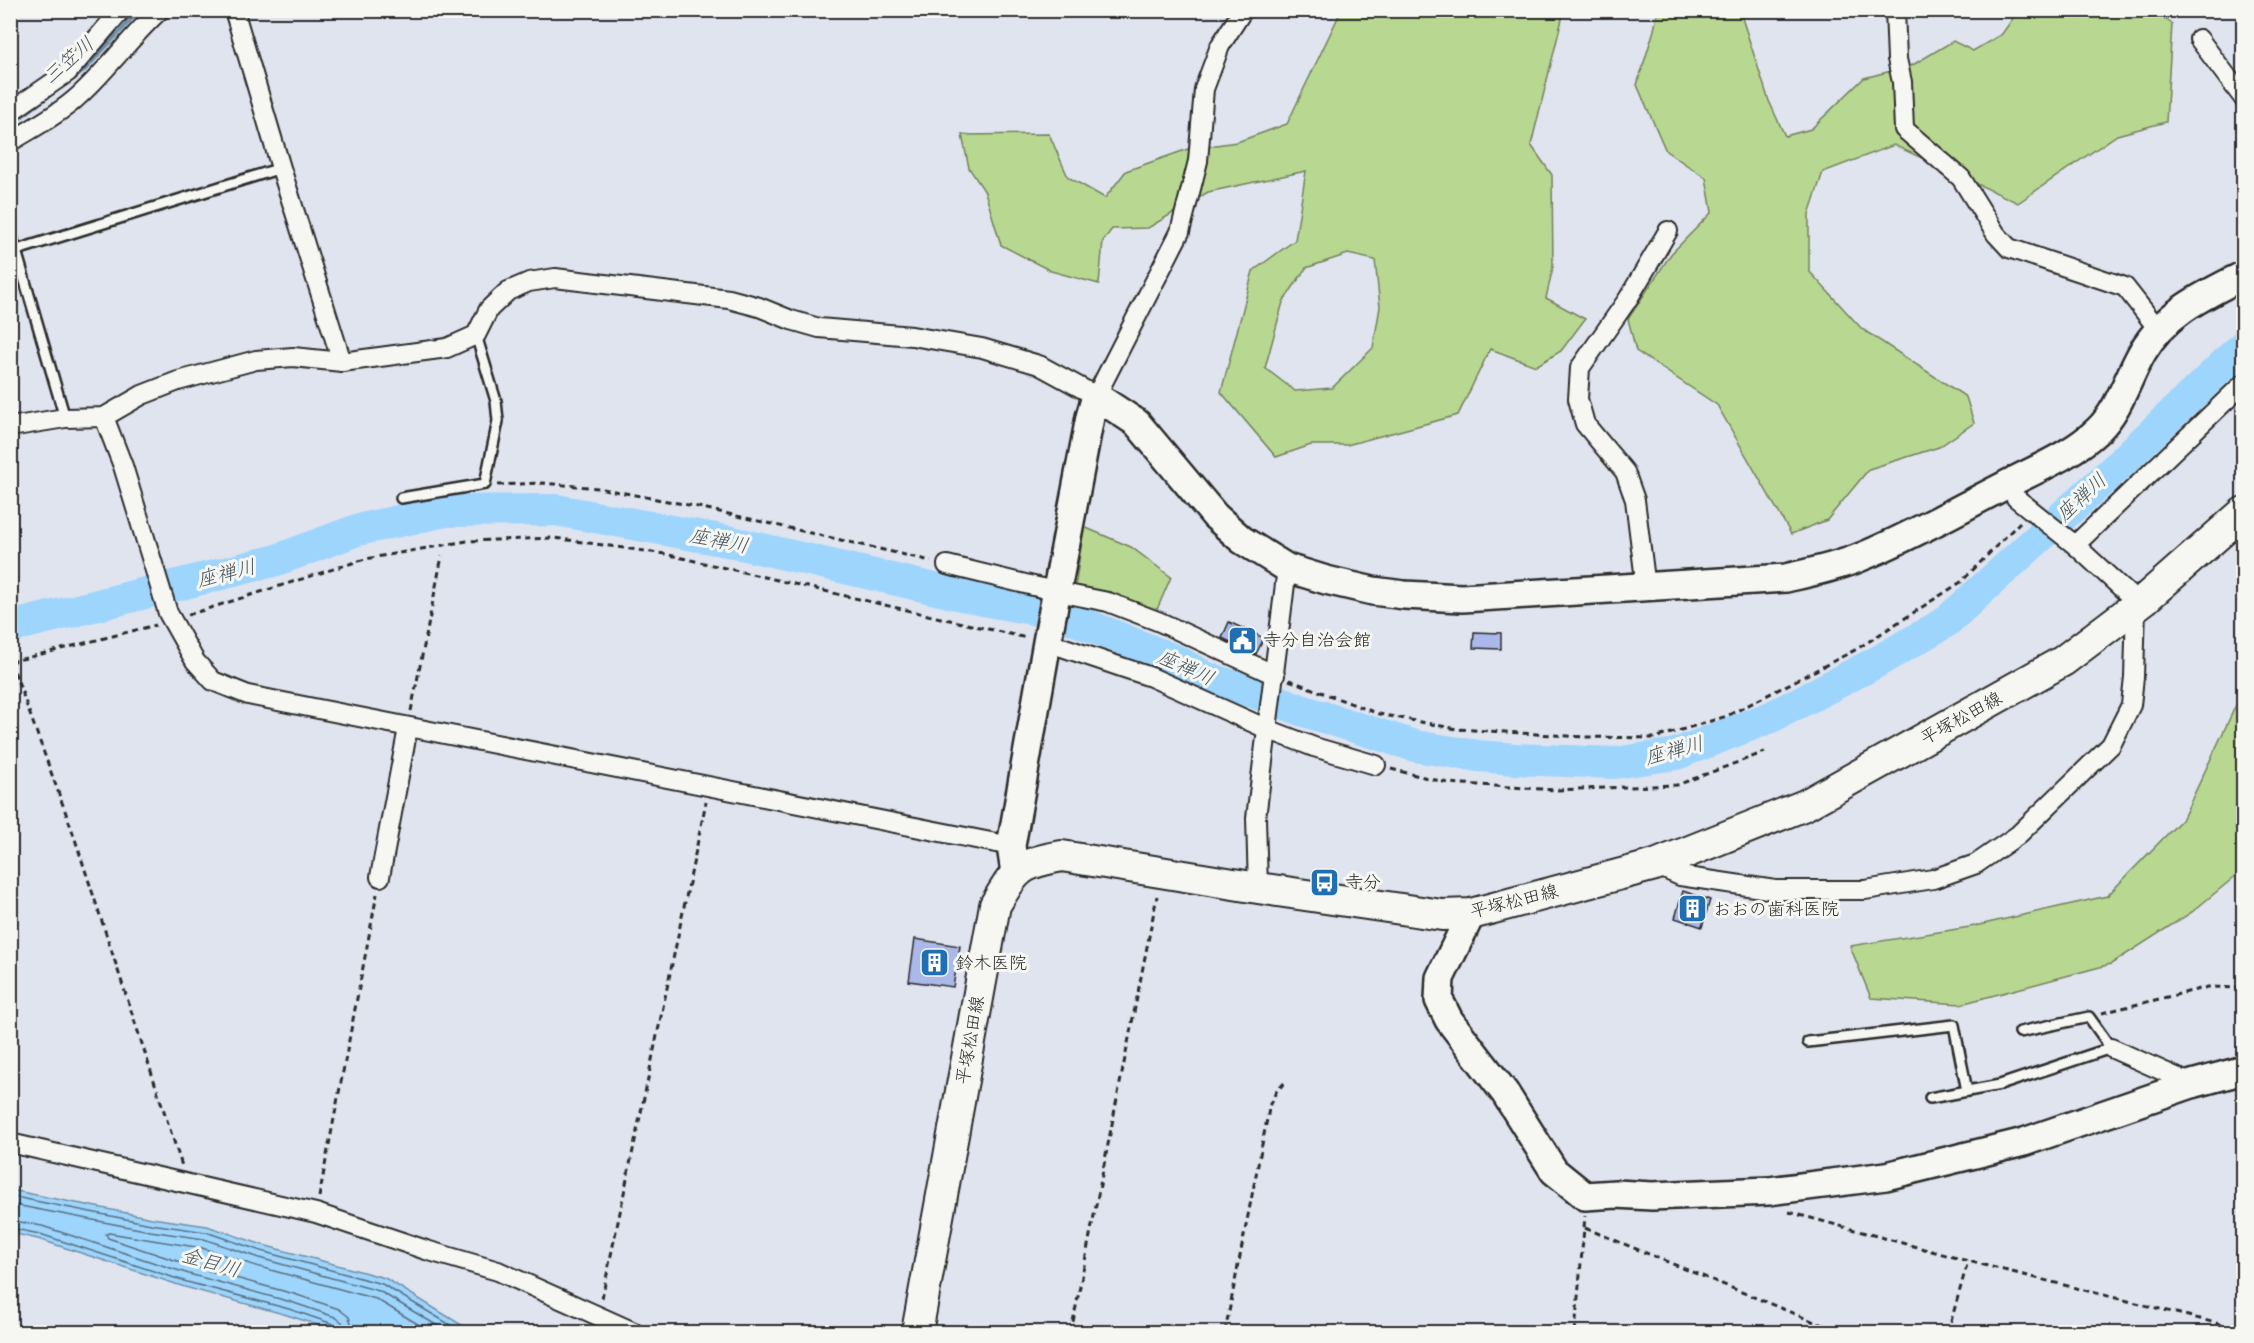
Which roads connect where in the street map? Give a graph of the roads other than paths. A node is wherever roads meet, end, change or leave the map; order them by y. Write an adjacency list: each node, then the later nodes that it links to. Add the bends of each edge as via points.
1 (121, 10): 8 (street, via 68,72)
2 (160, 10): 9 (street, via 72,101)
3 (234, 10): 10 (street)
4 (1243, 10): 19 (street, via 1220,46 1204,89 1198,161 1180,232)
5 (1895, 10): 15 (street, via 1904,129 1960,178 2009,248 2125,287)
6 (2199, 39): 7 (street)
7 (2244, 99)
8 (10, 112)
9 (10, 142)
10 (281, 168): 13 (lane); 17 (street)
11 (10, 230): 13 (lane)
12 (1668, 231): 29 (street, via 1628,299 1580,368 1578,399 1585,424 1625,472 1635,500)
13 (17, 250): 21 (lane)
14 (2244, 275): 15 (street, via 2188,304)
15 (2158, 328): 23 (street, via 2113,412 2099,429 2068,453)
16 (476, 335): 17 (street, via 447,348); 19 (street, via 489,309 508,291 555,278 729,299 819,328 912,336 982,348 1039,365); 24 (lane, via 496,401 498,421 485,484)
17 (342, 362): 20 (street, via 293,357 256,360 178,381 142,395)
18 (2244, 382): 26 (street)
19 (1096, 396): 28 (street, via 1137,423 1215,516 1242,540); 30 (street)
20 (104, 417): 21 (street); 35 (street, via 170,617 195,661 213,681 248,695)
21 (65, 418): 22 (street)
22 (10, 426)
23 (2008, 484): 26 (street, via 2016,498); 29 (street, via 1859,558 1818,571 1786,578)
24 (401, 498)
25 (2244, 512): 31 (main road, 平塚松田線)
26 (2073, 543): 31 (street)
27 (947, 565): 30 (street)
28 (1287, 568): 29 (street, via 1372,591 1404,595 1462,598); 33 (street)
29 (1646, 588)
30 (1058, 592): 32 (street); 33 (street, via 1119,606)
31 (2136, 606): 38 (main road, 平塚松田線, via 2063,661 1805,806); 38 (street, via 2131,705 2111,745 2018,835 1976,864 1934,879 1865,890 1787,890 1680,876)
32 (1047, 642): 34 (street, via 1151,677); 37 (street)
33 (1275, 675): 34 (street)
34 (1268, 727): 36 (street, via 1314,747); 40 (street, via 1256,818)
35 (408, 728): 37 (street, via 709,786); 39 (street)
36 (1376, 765)
37 (1013, 859): 40 (main road, 平塚松田線, via 1035,861 1062,856); 51 (main road, 平塚松田線, via 995,905)
38 (1655, 865): 41 (main road, 平塚松田線)
39 (380, 878)
40 (1258, 888): 41 (main road, 平塚松田線, via 1442,915)
41 (1471, 914): 46 (street, via 1440,978 1439,1000 1554,1171 1585,1196 1769,1191 1886,1176 2024,1142)
42 (2020, 1032): 44 (lane, via 2089,1017)
43 (1808, 1042): 47 (lane, via 1954,1025)
44 (2111, 1048): 46 (street); 47 (lane, via 2000,1085)
45 (2244, 1070): 46 (street)
46 (2192, 1084)
47 (1968, 1091): 48 (lane)
48 (1930, 1098)
49 (10, 1143): 50 (street, via 316,1213 498,1271)
50 (634, 1332)
51 (917, 1332)

